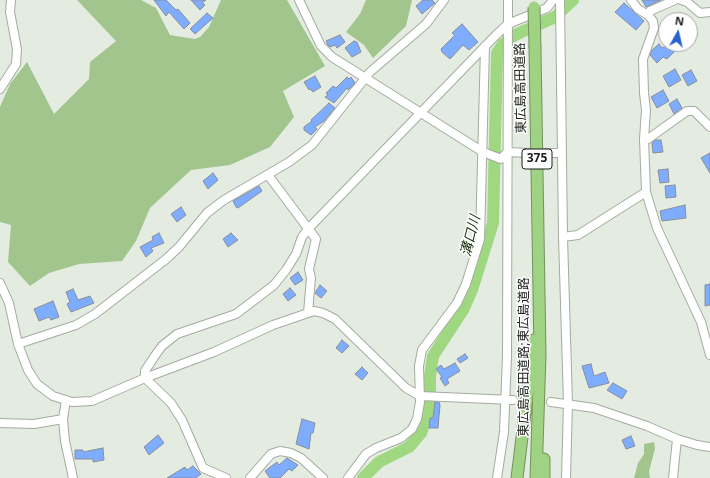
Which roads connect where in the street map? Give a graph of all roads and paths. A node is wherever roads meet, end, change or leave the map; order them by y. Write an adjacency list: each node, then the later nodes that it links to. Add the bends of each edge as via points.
1 (11, 0): 16 (street, via 10,12 17,49 16,64)
2 (299, 0): 15 (street, via 321,46 332,57)
3 (444, 0): 15 (street, via 426,24)
4 (508, 0): 13 (street)
5 (553, 0): 13 (street, via 547,8)
6 (560, 0): 24 (street)
7 (631, 0): 12 (street, via 638,9)
8 (675, 0): 12 (street, via 650,11)
9 (681, 0): 11 (street, via 700,13)
10 (534, 3): 29 (highway, 東広島高田道路 / 375, bridge)
11 (710, 12)
12 (648, 15): 19 (street, via 653,21 654,28 644,59)
13 (508, 24): 14 (street); 21 (street)
14 (486, 46): 17 (street); 20 (street)
15 (366, 78): 17 (street); 25 (street, via 312,145)
16 (0, 89)
17 (421, 112): 20 (street); 27 (street)
18 (710, 127): 19 (street, via 694,111 687,111 648,139)
19 (644, 139): 26 (street)
20 (483, 152): 21 (street, via 501,158); 37 (street, via 480,239 466,284 457,303 422,350 419,366)
21 (507, 152): 22 (street); 39 (street, via 507,356)
22 (530, 152)
23 (544, 153): 24 (street)
24 (562, 153): 28 (street)
25 (268, 175): 27 (street); 33 (street, via 224,200 207,213 165,260 95,314 76,325)
26 (646, 192): 28 (street, via 578,235); 35 (street, via 657,228 701,322)
27 (308, 228): 31 (street, via 316,241 309,269 311,278); 36 (street, via 296,254 274,285 236,314 177,334 162,346 145,371)
28 (563, 236): 42 (street)
29 (539, 271): 32 (highway, 東広島高田道路;東広島道路 / 375); 34 (highway, 東広島高田道路;東広島道路 / 375)
30 (0, 283): 33 (street, via 10,304)
31 (308, 313): 36 (street); 37 (street, via 314,311 335,319 406,388)
32 (536, 326): 53 (highway); 54 (highway, 東広島高田道路;東広島道路 / 375)
33 (18, 344): 38 (street, via 28,370 37,384 53,396)
34 (540, 354): 55 (highway, 東広島高田道路;東広島道路 / 375); 56 (highway)
35 (710, 355)
36 (145, 378): 38 (street, via 92,401); 48 (street, via 171,404 182,420 203,468)
37 (420, 396): 39 (street); 51 (street, via 417,419 412,429 401,438 366,454)
38 (66, 400): 43 (street)
39 (504, 400): 40 (street); 52 (street, via 504,432)
40 (514, 400)
41 (552, 402): 42 (street)
42 (568, 403): 45 (street, via 613,413); 57 (street)
43 (63, 419): 44 (street, via 34,424); 47 (street, via 65,441)
44 (0, 423)
45 (677, 439): 46 (street); 58 (street)
46 (710, 447)
47 (74, 478)
48 (226, 478)
49 (250, 478): 50 (street, via 271,454 280,451 301,458)
50 (323, 478)
51 (348, 478)
52 (497, 478)
53 (517, 478)
54 (531, 478)
55 (536, 478)
56 (544, 478)
57 (566, 478)
58 (673, 478)

